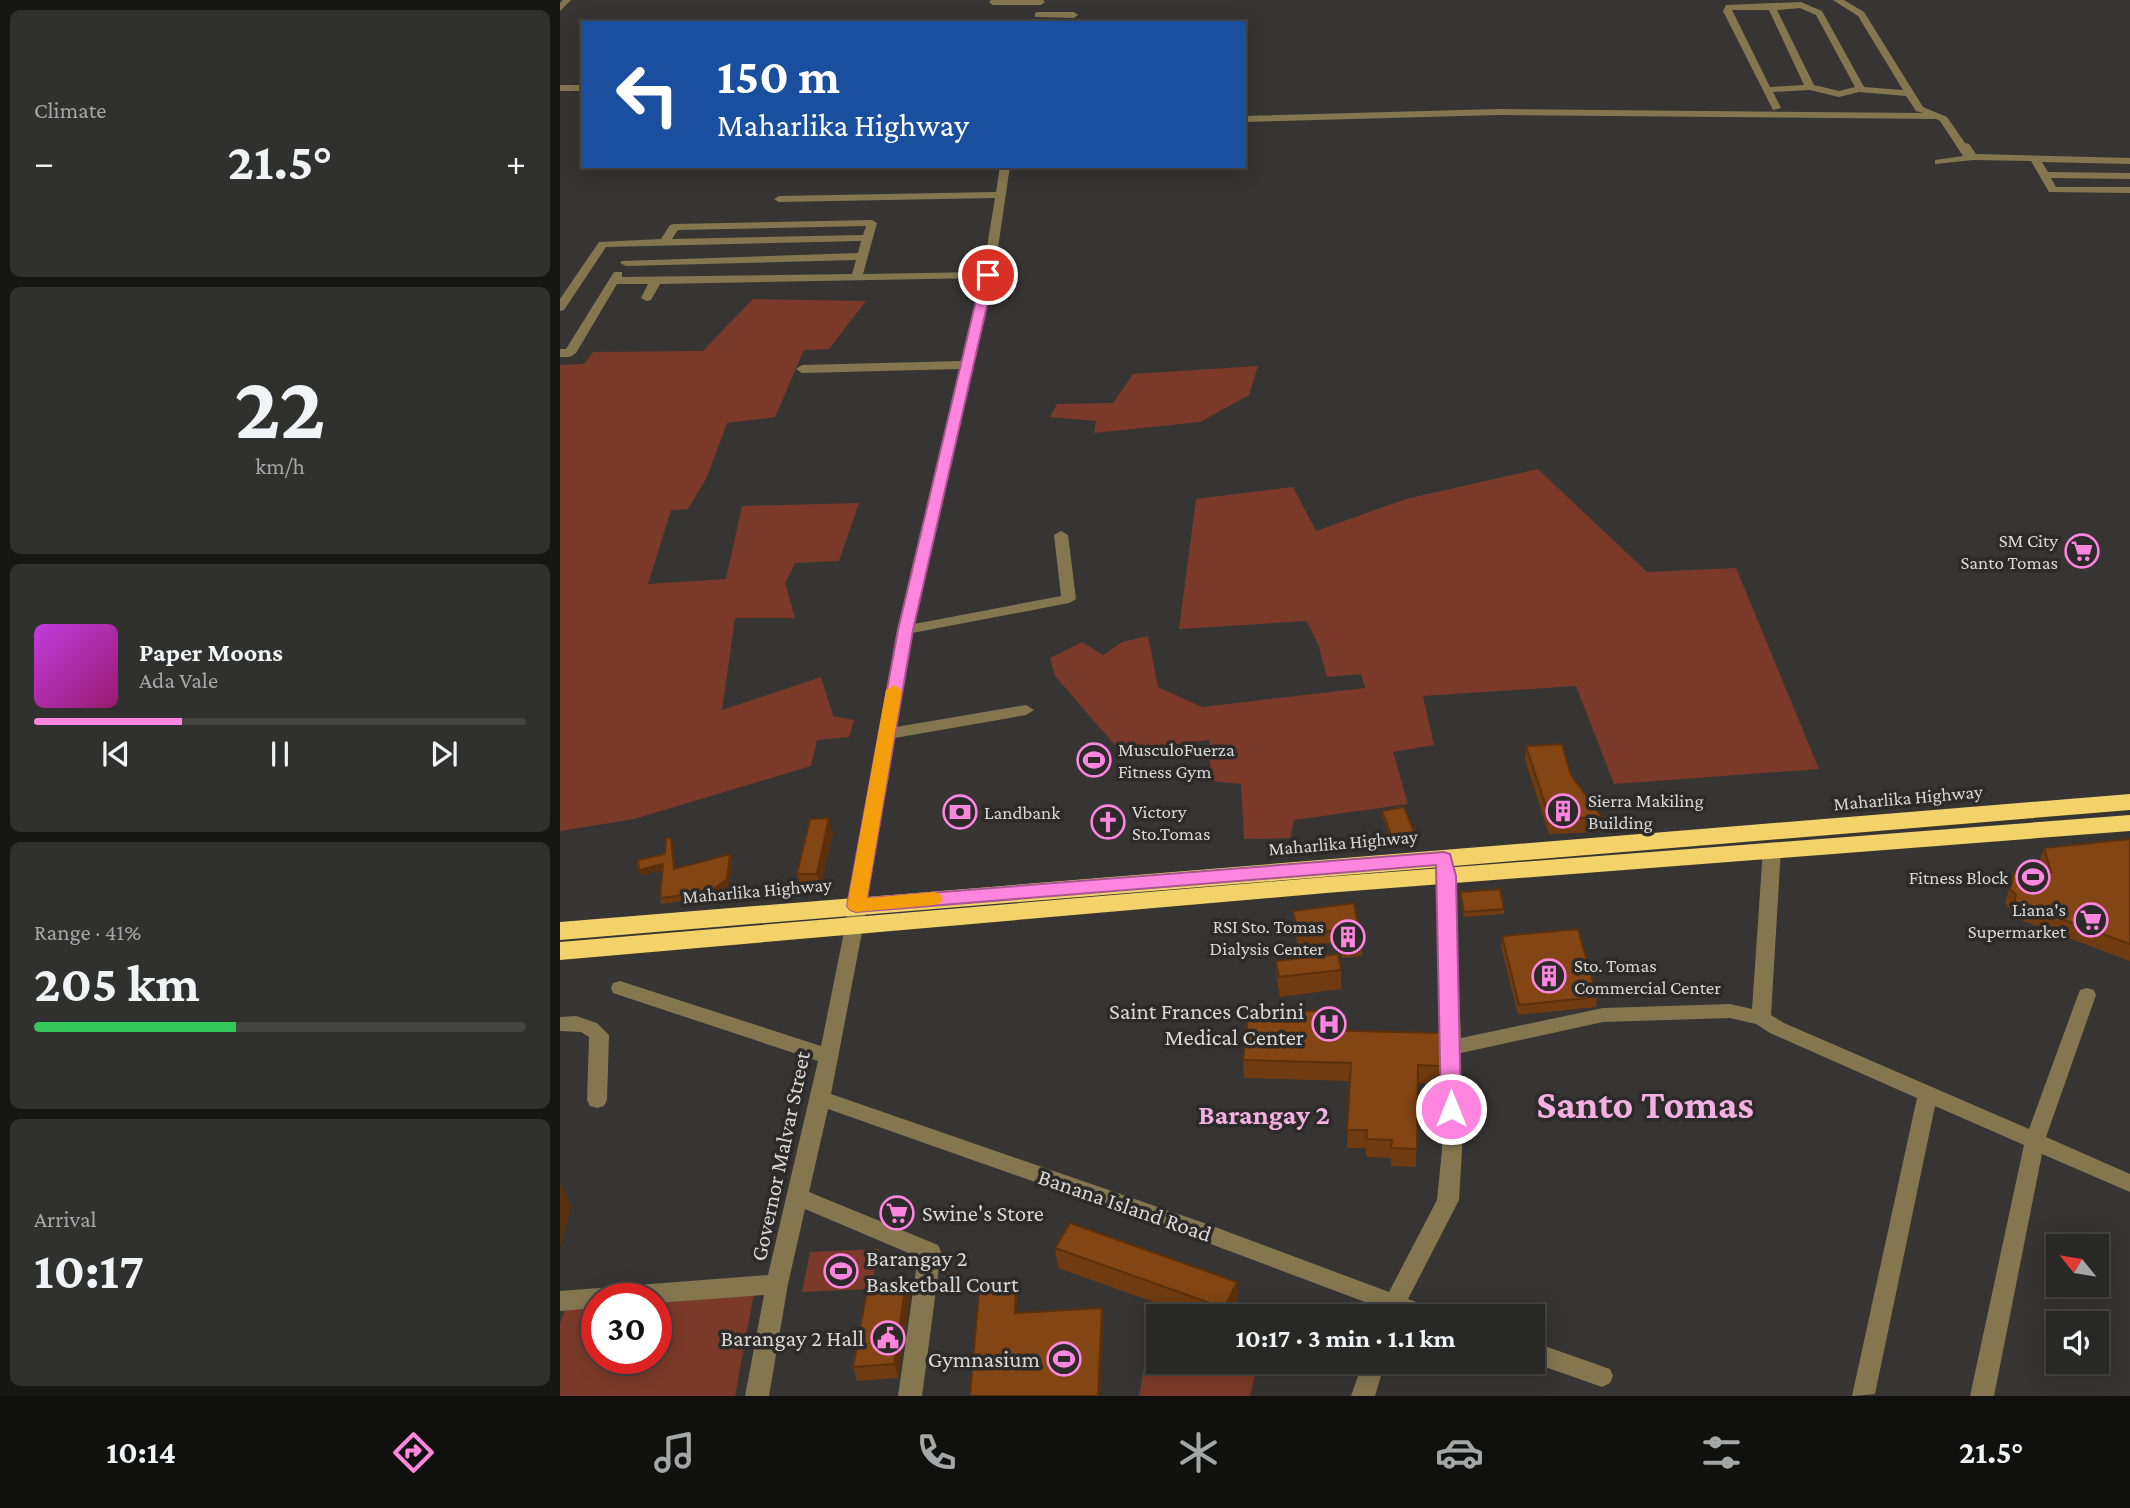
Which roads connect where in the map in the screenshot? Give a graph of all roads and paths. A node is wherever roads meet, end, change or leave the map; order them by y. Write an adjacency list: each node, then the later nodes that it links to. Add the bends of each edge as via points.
1 (567, 0): 6 (street)
2 (1837, 0): 15 (street, via 1861,14)
3 (1041, 1): 4 (street); 9 (street)
4 (993, 2)
5 (1802, 2): 7 (street); 11 (street, via 1819,13)
6 (560, 8)
7 (1772, 8): 10 (street); 13 (street, via 1729,7 1727,11)
8 (1074, 15): 9 (street)
9 (1037, 19)
10 (1810, 88): 13 (street); 16 (street)
11 (1859, 89): 15 (street); 16 (street)
12 (560, 90): 14 (street)
13 (1766, 90): 17 (street)
14 (581, 91)
15 (1909, 93): 21 (street, via 1919,109 1947,113 1973,157)
16 (1845, 100): 18 (street, via 1826,107); 19 (street)
17 (1776, 108)
18 (1830, 115): 19 (street); 20 (street, via 1499,111)
19 (1869, 116): 23 (street, via 1944,119 1969,158)
20 (1246, 119)
21 (2035, 159): 22 (street); 25 (street)
22 (2130, 161)
23 (1939, 162)
24 (1005, 168): 28 (street, Governor Malvar Street)
25 (2045, 175): 26 (street); 27 (street, via 2053,190)
26 (2130, 176)
27 (2130, 190)
28 (1000, 195): 29 (street); 33 (street, Governor Malvar Street)
29 (779, 199)
30 (635, 244): 31 (street, via 869,238); 32 (street); 38 (street, via 603,244)
31 (864, 256): 32 (street); 34 (street)
32 (626, 263): 36 (street)
33 (988, 275): 34 (street); 40 (street, Governor Malvar Street)
34 (858, 276): 35 (street)
35 (656, 280): 36 (street); 37 (street)
36 (612, 281): 39 (street, via 570,353)
37 (647, 298)
38 (560, 309)
39 (560, 353)
40 (965, 365): 41 (street); 43 (street, Governor Malvar Street)
41 (802, 369)
42 (1060, 535): 43 (street, via 1069,599)
43 (905, 630): 45 (street, Governor Malvar Street)
44 (1026, 710): 45 (street)
45 (886, 734): 50 (street, Governor Malvar Street)
46 (2130, 802): 49 (highway, Maharlika Highway)
47 (2130, 823): 48 (highway, Maharlika Highway)
48 (1772, 849): 49 (highway, Maharlika Highway); 55 (street)
49 (1446, 867): 50 (highway, Maharlika Highway); 57 (street)
50 (855, 916): 51 (highway, Maharlika Highway); 52 (highway, Maharlika Highway); 58 (street, Governor Malvar Street)
51 (560, 932)
52 (560, 951)
53 (620, 988): 58 (street)
54 (2087, 995): 62 (street)
55 (1761, 1018): 57 (street, via 1730,1011 1603,1015); 59 (street)
56 (560, 1024): 61 (street, via 581,1023 599,1035)
57 (1451, 1048): 68 (street, via 1448,1200)
58 (827, 1056): 60 (street, Governor Malvar Street)
59 (1928, 1094): 62 (street); 72 (street)
60 (820, 1098): 64 (street, Governor Malvar Street); 67 (street, Banana Island Road, via 1207,1233)
61 (597, 1101)
62 (2035, 1140): 63 (street); 76 (street)
63 (2130, 1183)
64 (797, 1196): 65 (street, Governor Malvar Street); 74 (street, via 930,1252)
65 (777, 1284): 66 (street); 73 (street, Governor Malvar Street)
66 (560, 1301)
67 (1376, 1304)
68 (1393, 1304)
69 (1545, 1356): 71 (street)
70 (1370, 1374): 75 (street)
71 (1602, 1376)
72 (1863, 1394)
73 (757, 1396)
74 (910, 1396)
75 (1363, 1396)
76 (1982, 1396)

